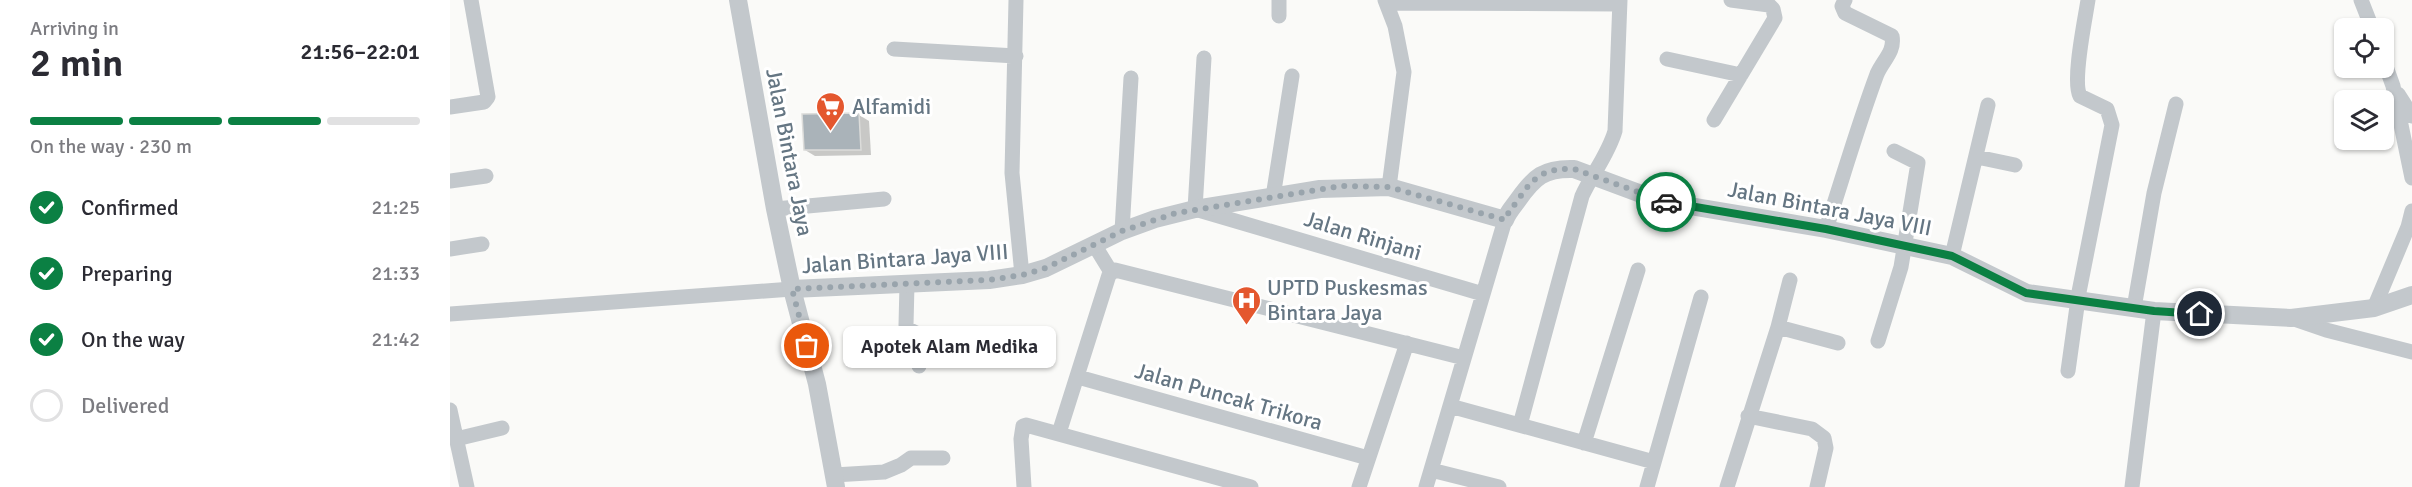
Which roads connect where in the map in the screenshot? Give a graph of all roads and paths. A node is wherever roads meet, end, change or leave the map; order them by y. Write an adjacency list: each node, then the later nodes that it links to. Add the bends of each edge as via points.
1 (471, 0): 24 (street, via 488,97 484,102)
2 (738, 0): 38 (street, Jalan Bintara Jaya)
3 (1016, 0): 14 (street)
4 (1279, 0): 11 (street)
5 (1731, 0): 17 (street, via 1769,5 1775,13 1774,23)
6 (1845, 0): 42 (street, via 1845,13 1885,31 1893,42 1876,76)
7 (2088, 0): 58 (street, via 2077,93 2107,109 2112,124)
8 (2361, 0): 12 (street)
9 (1386, 2): 10 (street); 35 (street, via 1404,72)
10 (1619, 2): 32 (street, via 1615,132 1611,146)
11 (1279, 16)
12 (2368, 18)
13 (894, 49): 14 (street)
14 (1016, 56): 51 (street, via 1012,173)
15 (1204, 58): 39 (street)
16 (1667, 59): 17 (street)
17 (1741, 75): 26 (street)
18 (1292, 76): 36 (street)
19 (1131, 78): 43 (street)
20 (2390, 78): 21 (street)
21 (2393, 86): 25 (street); 28 (street)
22 (2176, 104): 59 (street, via 2154,193)
23 (1988, 105): 29 (street)
24 (450, 107)
25 (2412, 116)
26 (1714, 120)
27 (1894, 151): 46 (street, via 1918,163)
28 (2410, 151): 33 (street)
29 (1977, 157): 30 (street); 48 (street)
30 (2015, 165)
31 (486, 176): 34 (street)
32 (1591, 177): 41 (street, Jalan Bintara Jaya VIII, via 1574,169 1552,170 1536,177); 42 (street, Jalan Bintara Jaya VIII, via 1660,201); 76 (street, via 1582,196)
33 (2412, 178)
34 (450, 181)
35 (1389, 187): 36 (street, Jalan Bintara Jaya VIII, via 1342,186); 41 (street, Jalan Bintara Jaya VIII)
36 (1273, 197): 39 (street, Jalan Bintara Jaya VIII)
37 (884, 199): 38 (street)
38 (775, 209): 54 (street, Jalan Bintara Jaya)
39 (1195, 209): 43 (street, Jalan Bintara Jaya VIII); 55 (street, Jalan Rinjani)
40 (2412, 211): 60 (street)
41 (1505, 220): 55 (street)
42 (1826, 229): 46 (street, Jalan Bintara Jaya VIII)
43 (1122, 231): 45 (street, Jalan Bintara Jaya VIII)
44 (482, 244): 47 (street)
45 (1095, 246): 50 (street); 51 (street, Jalan Bintara Jaya VIII)
46 (1904, 247): 48 (street, Jalan Bintara Jaya VIII); 65 (street)
47 (450, 249)
48 (1952, 256): 58 (street, Jalan Bintara Jaya VIII, via 2026,293)
49 (1638, 270): 80 (street)
50 (1111, 272): 66 (street, via 1119,270); 72 (street)
51 (1022, 275): 53 (street, Jalan Bintara Jaya VIII)
52 (1790, 279): 64 (street)
53 (907, 284): 54 (street, Jalan Bintara Jaya VIII); 70 (street, via 906,325 918,334)
54 (792, 289): 62 (street, Jalan Bintara Jaya VIII); 85 (street, Jalan Bintara Jaya, via 817,384)
55 (1483, 294): 69 (street)
56 (2410, 294): 60 (street, Jalan Bintara Jaya VIII)
57 (1701, 297): 83 (street)
58 (2078, 299): 59 (street, Jalan Bintara Jaya VIII); 71 (street)
59 (2134, 308): 61 (street, Jalan Bintara Jaya VIII)
60 (2374, 308): 63 (street, Jalan Bintara Jaya VIII)
61 (2154, 311): 63 (street, Jalan Bintara Jaya VIII); 96 (street)
62 (450, 314)
63 (2291, 318): 68 (street)
64 (1778, 327): 67 (street); 75 (street)
65 (1878, 341)
66 (1407, 343): 69 (street); 82 (street)
67 (1838, 343)
68 (2412, 352)
69 (1464, 358): 73 (street)
70 (919, 366)
71 (2068, 371)
72 (1078, 377): 78 (street); 82 (street, Jalan Puncak Trikora)
73 (1450, 406): 76 (street); 84 (street)
74 (450, 410): 79 (street)
75 (1749, 416): 88 (street, via 1812,429 1824,438); 95 (street)
76 (1520, 425): 80 (street)
77 (502, 428): 79 (street)
78 (1059, 433): 86 (street); 87 (street, via 1023,426)
79 (456, 439): 89 (street)
80 (1584, 443): 83 (street)
81 (943, 458): 85 (street, via 911,458 884,472)
82 (1368, 458): 91 (street)
83 (1654, 462): 94 (street)
84 (1431, 470): 92 (street); 93 (street)
85 (835, 481)
86 (1230, 484): 90 (street)
87 (1027, 486)
88 (1820, 486)
89 (467, 487)
90 (1251, 487)
91 (1359, 487)
92 (1426, 487)
93 (1499, 487)
94 (1647, 487)
95 (1727, 487)
96 (2132, 487)

